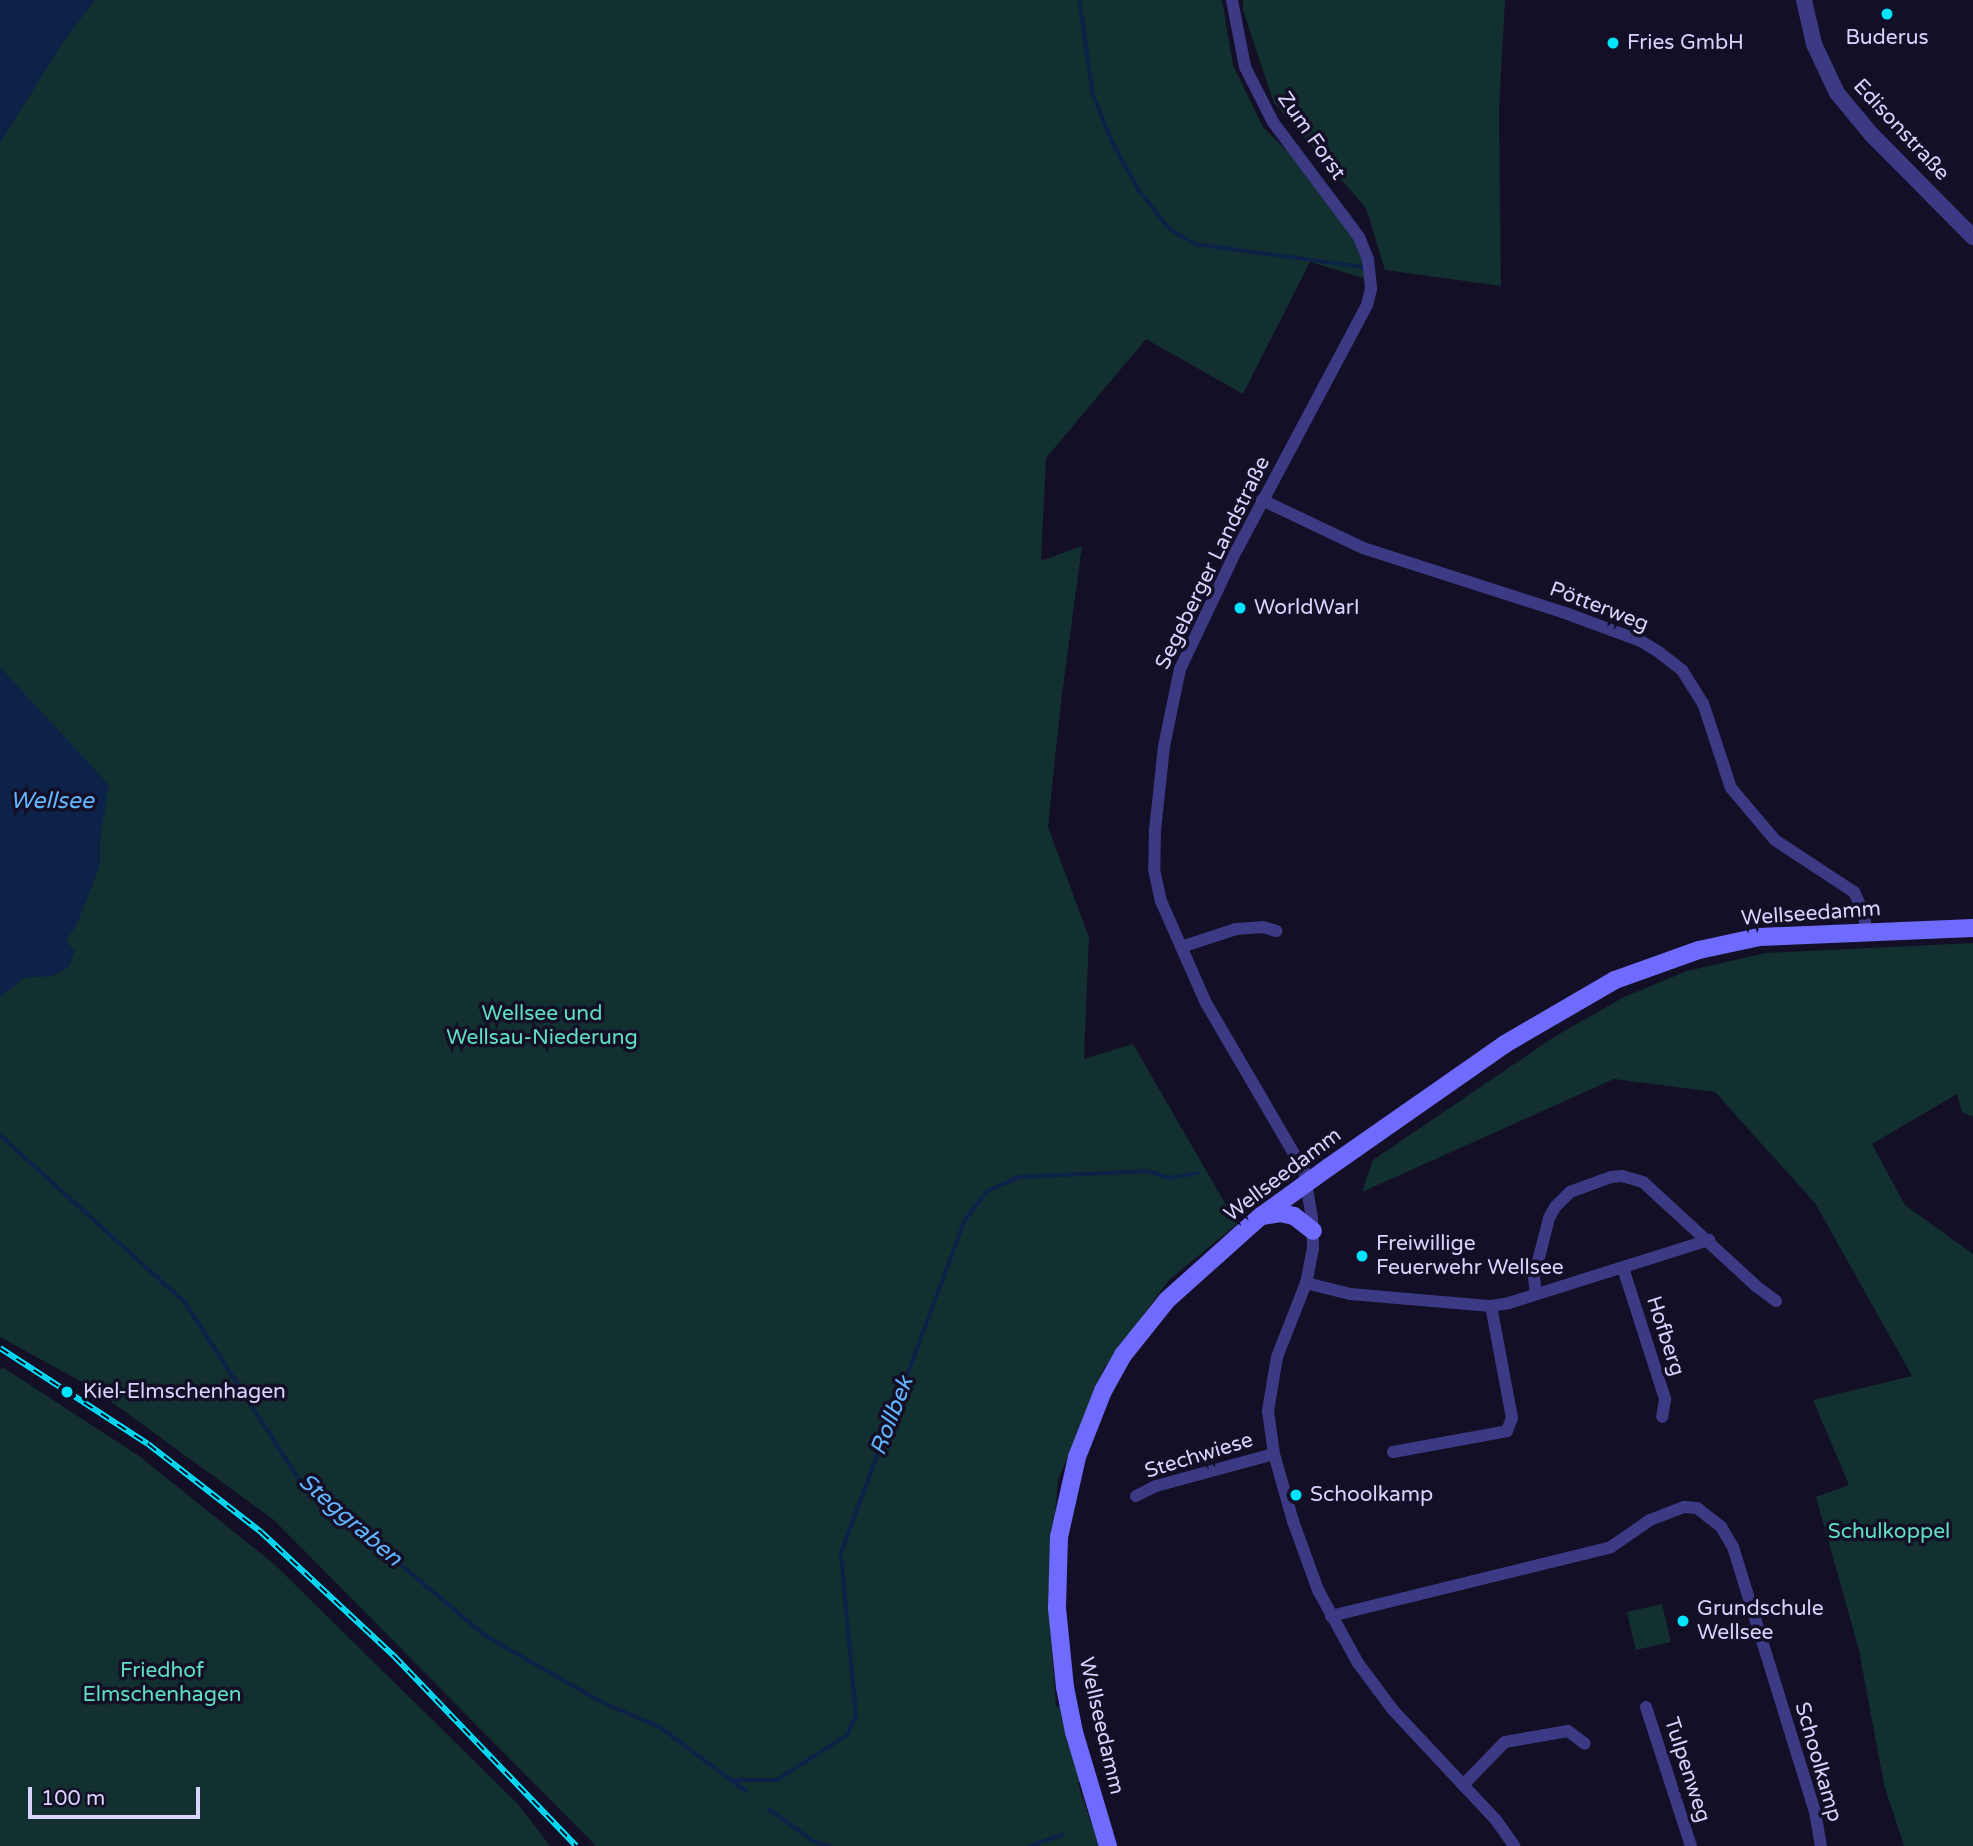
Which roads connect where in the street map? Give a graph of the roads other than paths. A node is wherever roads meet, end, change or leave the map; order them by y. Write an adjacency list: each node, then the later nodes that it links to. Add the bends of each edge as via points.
1 (1232, 0): 4 (street, Zum Forst, via 1245,67 1273,122 1359,237 1368,259)
2 (1804, 0): 3 (street, Edisonstraße, via 1814,44 1837,93)
3 (1973, 237)
4 (1371, 289): 5 (street, Segeberger Landstraße, via 1367,305)
5 (1262, 500): 8 (street, Pötterweg, via 1363,548 1568,614 1660,653 1682,670 1703,703 1731,788 1775,840 1853,892 1864,913); 9 (street, Segeberger Landstraße, via 1190,647 1172,697 1154,869 1161,901)
6 (1973, 928): 8 (main road, Wellseedamm)
7 (1276, 931): 9 (street, via 1236,929)
8 (1866, 933): 10 (main road, Wellseedamm, via 1750,939 1699,950 1615,980 1505,1044)
9 (1181, 947): 10 (street, Segeberger Landstraße, via 1206,1003 1304,1171)
10 (1306, 1184): 11 (main road, Wellseedamm); 12 (street, Segeberger Landstraße)
11 (1261, 1216): 12 (main road, via 1294,1216); 27 (main road, Wellseedamm, via 1180,1286 1123,1355 1087,1428 1068,1487 1056,1580 1061,1658 1074,1732)
12 (1312, 1231): 15 (street, Segeberger Landstraße)
13 (1709, 1240): 14 (street); 16 (street, via 1643,1182 1611,1177 1570,1192 1555,1207 1534,1277); 17 (street)
14 (1623, 1268): 16 (street); 19 (street, Hofberg, via 1665,1399)
15 (1306, 1283): 18 (street, via 1350,1294); 21 (street, Segeberger Landstraße, via 1269,1385)
16 (1536, 1294): 18 (street)
17 (1776, 1301)
18 (1491, 1306): 20 (street, via 1513,1418 1507,1431)
19 (1662, 1417)
20 (1393, 1452)
21 (1274, 1454): 22 (street, Stechwiese, via 1156,1486); 23 (street, Segeberger Landstraße, via 1293,1521)
22 (1136, 1496)
23 (1331, 1616): 26 (street, Segeberger Landstraße, via 1393,1710); 30 (street, Schoolkamp, via 1611,1547 1650,1520 1684,1507 1697,1508 1721,1527 1733,1547 1815,1812)
24 (1646, 1707): 29 (street, Tulpenweg)
25 (1586, 1744): 26 (street, via 1569,1731 1505,1742)
26 (1463, 1785): 28 (street, Segeberger Landstraße)
27 (1108, 1846)
28 (1514, 1846)
29 (1691, 1846)
30 (1821, 1846)

